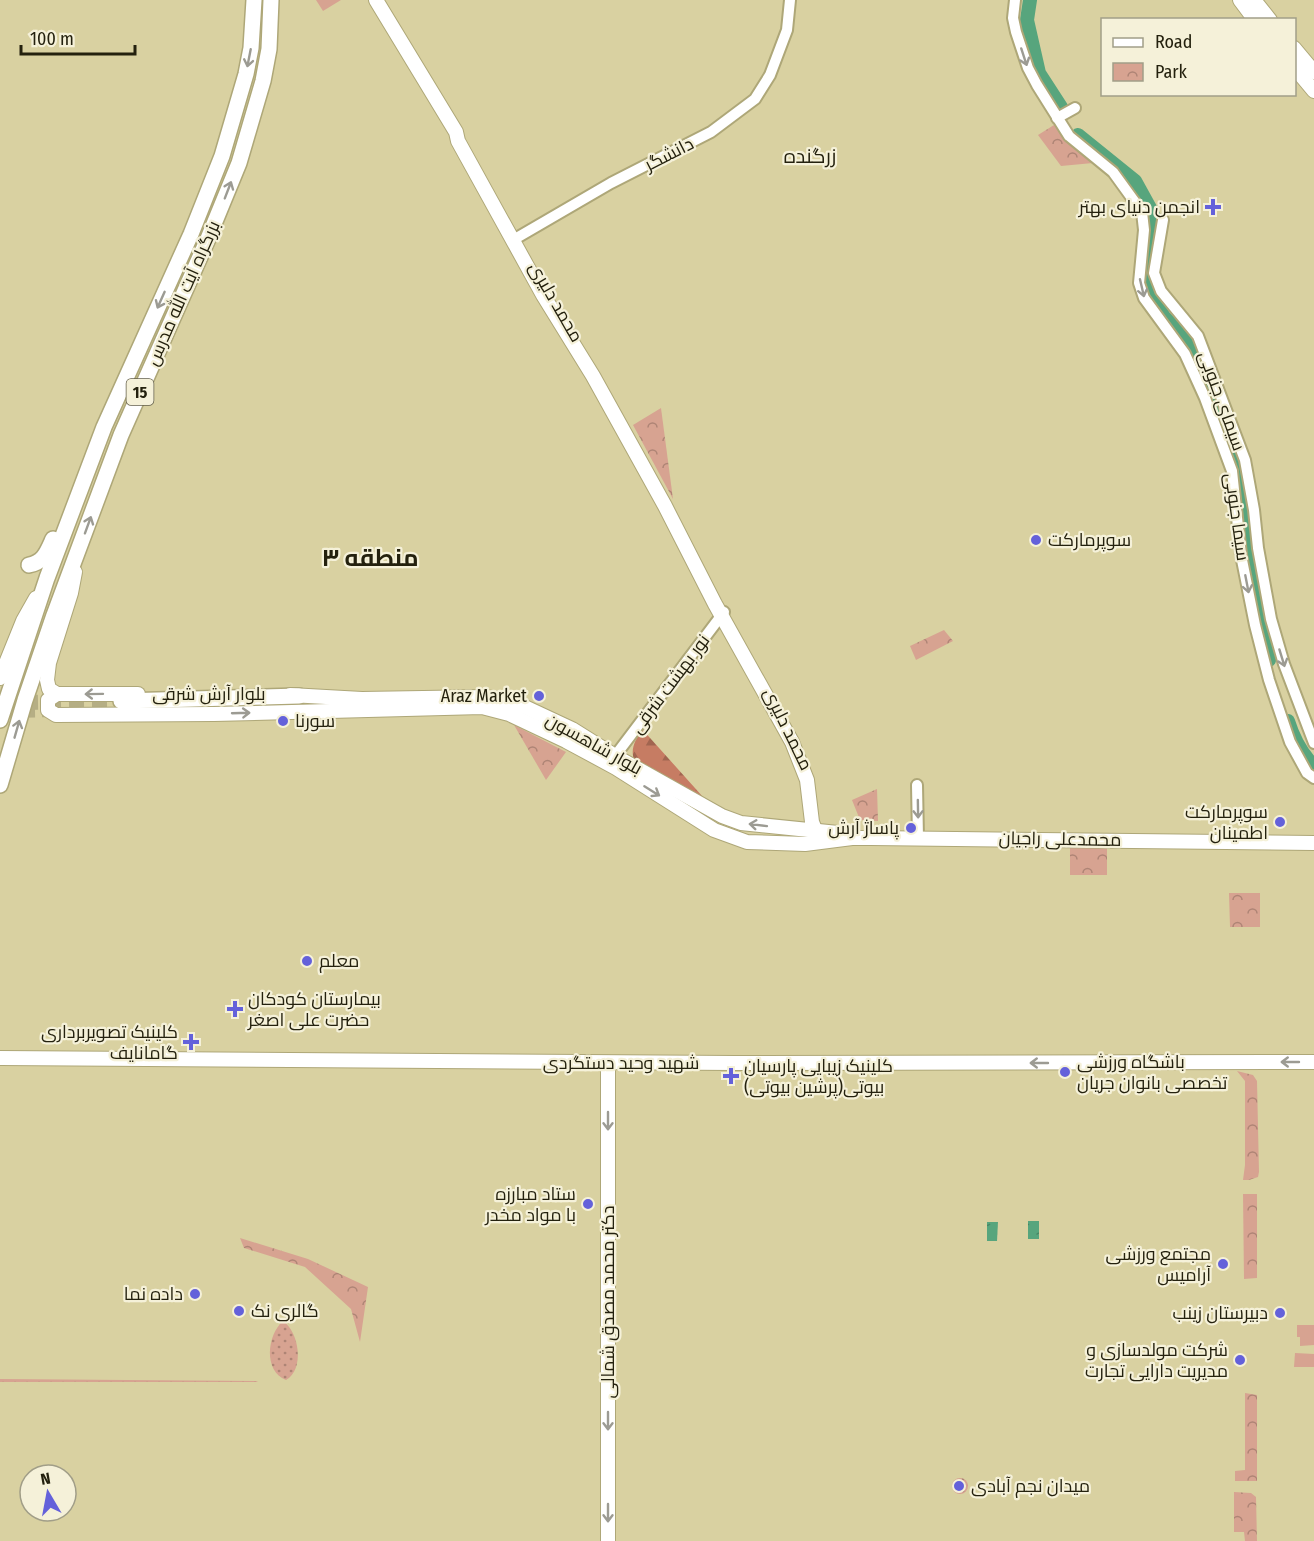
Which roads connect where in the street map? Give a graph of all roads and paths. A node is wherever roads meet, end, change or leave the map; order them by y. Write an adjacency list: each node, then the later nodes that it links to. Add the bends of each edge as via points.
1 (255, 0): 18 (highway, بزرگراه آیت الله مدرس / 15, one-way to 18, via 246,74 222,156)
2 (271, 0): 19 (highway, بزرگراه آیت الله مدرس / 15, one-way to 2, via 121,435 238,163 263,81)
3 (376, 0): 17 (main road, محمد دلیری)
4 (790, 0): 17 (street, دانشگر, via 787,30 770,75 755,99 711,132)
5 (1015, 0): 15 (street, one-way to 15, via 1013,18 1028,68)
6 (1240, 0): 8 (main road)
7 (1254, 0): 9 (main road)
8 (1254, 18)
9 (1268, 18)
10 (1296, 50): 12 (main road)
11 (1296, 69): 13 (main road)
12 (1314, 72)
13 (1314, 91)
14 (1075, 108): 15 (street)
15 (1057, 118): 33 (street, سیما جنوبی, one-way to 33, via 1072,140 1113,172 1139,206 1144,230 1139,283 1144,298 1185,354 1232,471 1242,555 1269,680 1290,742 1307,773)
16 (1163, 220): 31 (street, سیمای جنوبی, one-way to 31, via 1154,273 1161,291 1198,336 1245,460 1271,619)
17 (516, 238): 22 (main road, محمد دلیری, via 543,295 593,376)
18 (78, 495): 20 (highway, via 65,512 45,555 39,563); 21 (highway, بزرگراه آیت الله مدرس / 15)
19 (79, 548): 24 (main road, via 71,593 49,663 47,680); 34 (highway, بزرگراه آیت الله مدرس / 15, one-way to 19, via 25,700)
20 (29, 565)
21 (47, 578): 23 (main road, via 23,621); 29 (highway, بزرگراه آیت الله مدرس / 15)
22 (723, 614): 32 (street, نور بهشت شرقی); 38 (main road, محمد دلیری, via 759,670 812,776 818,803)
23 (0, 678)
24 (57, 694): 25 (main road, بلوار آرش شرقی, one-way to 24); 28 (main road, بلوار آرش شرقی, via 47,705 56,715)
25 (299, 696): 26 (main road, بلوار آرش شرقی); 27 (highway)
26 (362, 704): 28 (main road, بلوار آرش شرقی, one-way to 26); 30 (main road, بلوار شاهسون, via 485,697 512,701)
27 (120, 705): 28 (main road, بلوار آرش شرقی)
28 (214, 714)
29 (0, 720)
30 (545, 723): 32 (main road, بلوار شاهسون, via 572,729); 38 (main road, بلوار شاهسون, one-way to 38, via 714,830 747,842)
31 (1314, 743)
32 (615, 756): 38 (main road, بلوار شاهسون, one-way to 32, via 722,816)
33 (1314, 778)
34 (0, 785)
35 (917, 785): 36 (street, one-way to 36)
36 (918, 835): 37 (main road, محمدعلی راجیان); 38 (main road, محمدعلی راجیان); 39 (main road, محمدعلی راجیان)
37 (1314, 838)
38 (812, 839)
39 (1314, 843)
40 (0, 1058): 42 (main road, شهید وحید دستگردی)
41 (1314, 1062): 42 (main road, شهید وحید دستگردی, one-way to 42)
42 (608, 1063): 43 (main road, دکتر محمد مصدق شمالی, one-way to 43)
43 (608, 1541)

